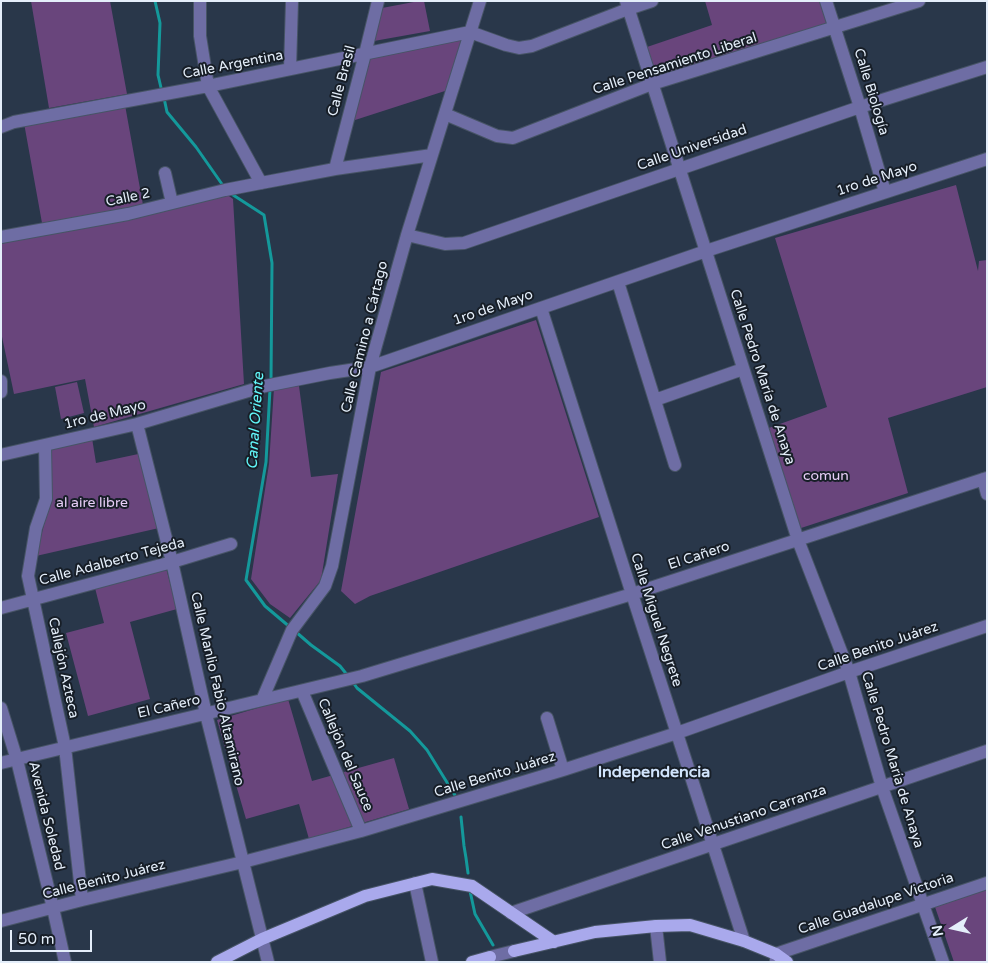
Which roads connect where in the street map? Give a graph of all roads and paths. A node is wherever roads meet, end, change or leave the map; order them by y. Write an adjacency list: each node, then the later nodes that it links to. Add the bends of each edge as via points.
1 (200, 1): 15 (street, via 200,36)
2 (292, 1): 13 (street)
3 (378, 1): 11 (street, Calle Brasil)
4 (480, 1): 10 (street, Calle Camino a Cártago)
5 (652, 1): 8 (street)
6 (826, 1): 9 (street, Calle Biología)
7 (918, 1): 9 (street, Calle Pensamiento Liberal)
8 (627, 5): 10 (street, via 532,46 518,48); 14 (street, Calle Pedro María de Anaya)
9 (835, 27): 14 (street, Calle Pensamiento Liberal); 16 (street, Calle Biología)
10 (470, 32): 11 (street, Calle Argentina); 17 (street, Calle Camino a Cártago)
11 (365, 54): 13 (street, Calle Argentina); 22 (street, Calle Brasil)
12 (987, 67): 16 (street, Calle Universidad)
13 (290, 69): 15 (street, Calle Argentina)
14 (652, 84): 17 (street, Calle Pensamiento Liberal, via 513,138 497,136); 21 (street, Calle Pedro María de Anaya)
15 (208, 86): 18 (street, Calle Argentina); 24 (street)
16 (860, 107): 21 (street, Calle Universidad); 25 (street, Calle Biología)
17 (444, 114): 19 (street, Calle Camino a Cártago)
18 (1, 127)
19 (432, 155): 22 (street, Calle 2); 27 (street, Calle Camino a Cártago)
20 (987, 159): 25 (street, 1ro de Mayo)
21 (679, 168): 27 (street, Calle Universidad, via 464,243 444,244); 29 (street, Calle Pedro María de Anaya)
22 (335, 169): 24 (street, Calle 2)
23 (165, 174): 26 (street)
24 (261, 182): 26 (street, Calle 2)
25 (884, 192): 29 (street, 1ro de Mayo)
26 (172, 203): 28 (street, Calle 2)
27 (407, 235): 32 (street, Calle Camino a Cártago)
28 (1, 237)
29 (706, 252): 30 (street, 1ro de Mayo); 33 (street, Calle Pedro María de Anaya)
30 (618, 282): 31 (street, 1ro de Mayo); 36 (street)
31 (541, 308): 32 (street, 1ro de Mayo); 46 (street, Calle Miguel Negrete)
32 (370, 367): 37 (street, 1ro de Mayo, via 265,386); 52 (street, Calle Camino a Cártago, via 332,566 325,586 296,624)
33 (743, 369): 36 (street); 43 (street, Calle Pedro María de Anaya)
34 (1, 381): 35 (street)
35 (1, 392)
36 (655, 400): 40 (street)
37 (137, 424): 38 (street, 1ro de Mayo); 45 (street, Calle Manlio Fabio Altamirano)
38 (45, 444): 39 (street, 1ro de Mayo); 47 (street, Callejón Azteca, via 46,499 36,528 28,576)
39 (1, 455)
40 (675, 465)
41 (985, 478): 42 (street); 43 (street, El Cañero)
42 (987, 494)
43 (798, 540): 46 (street, El Cañero); 50 (street, Calle Pedro María de Anaya)
44 (231, 544): 45 (street, Calle Adalberto Tejeda)
45 (172, 562): 47 (street, Calle Adalberto Tejeda); 54 (street, Calle Manlio Fabio Altamirano)
46 (632, 594): 51 (street, El Cañero, via 362,676); 56 (street, Calle Miguel Negrete)
47 (33, 600): 48 (street, Calle Adalberto Tejeda); 57 (street, Callejón Azteca)
48 (1, 608)
49 (987, 626): 50 (street, Calle Benito Juárez)
50 (849, 672): 56 (street, Calle Benito Juárez); 62 (street, Calle Pedro María de Anaya)
51 (302, 691): 52 (street, El Cañero); 63 (street, Callejón del Sauce)
52 (262, 700): 54 (street, El Cañero)
53 (1, 708): 59 (street, Avenida Soledad)
54 (206, 714): 57 (street, El Cañero); 65 (street, Calle Manlio Fabio Altamirano)
55 (547, 718): 61 (street)
56 (677, 733): 61 (street, Calle Benito Juárez); 64 (street, Calle Miguel Negrete)
57 (65, 747): 59 (street, El Cañero); 68 (street, Callejón Azteca)
58 (987, 751): 62 (street, Calle Venustiano Carranza)
59 (17, 760): 60 (street, El Cañero); 70 (street, Avenida Soledad)
60 (1, 763)
61 (563, 770): 63 (street, Calle Benito Juárez)
62 (882, 787): 64 (street, Calle Venustiano Carranza); 69 (street, Calle Pedro María de Anaya)
63 (361, 831): 65 (street, Calle Benito Juárez)
64 (713, 844): 71 (street, Calle Venustiano Carranza); 75 (street, Calle Miguel Negrete)
65 (243, 862): 68 (street, Calle Benito Juárez); 74 (street, Calle Manlio Fabio Altamirano)
66 (415, 883): 71 (main road, via 432,879 472,886); 74 (main road, via 365,896); 83 (street)
67 (987, 883): 69 (street, Calle Guadalupe Victoria)
68 (82, 900): 70 (street, Calle Benito Juárez)
69 (922, 904): 79 (street, Calle Guadalupe Victoria); 87 (street, Calle Pedro María de Anaya)
70 (53, 908): 72 (street, Calle Benito Juárez); 80 (street, Avenida Soledad)
71 (511, 913): 76 (main road)
72 (1, 921)
73 (656, 926): 75 (main road, via 690,925); 76 (main road, via 595,932); 85 (street)
74 (262, 939): 81 (main road); 82 (street, Calle Manlio Fabio Altamirano)
75 (744, 941): 79 (main road)
76 (554, 942): 77 (main road)
77 (514, 951): 78 (street)
78 (490, 957): 84 (main road)
79 (776, 958): 86 (main road)
80 (64, 962)
81 (217, 962)
82 (268, 962)
83 (432, 962)
84 (472, 962)
85 (660, 962)
86 (786, 962)
87 (943, 962)

